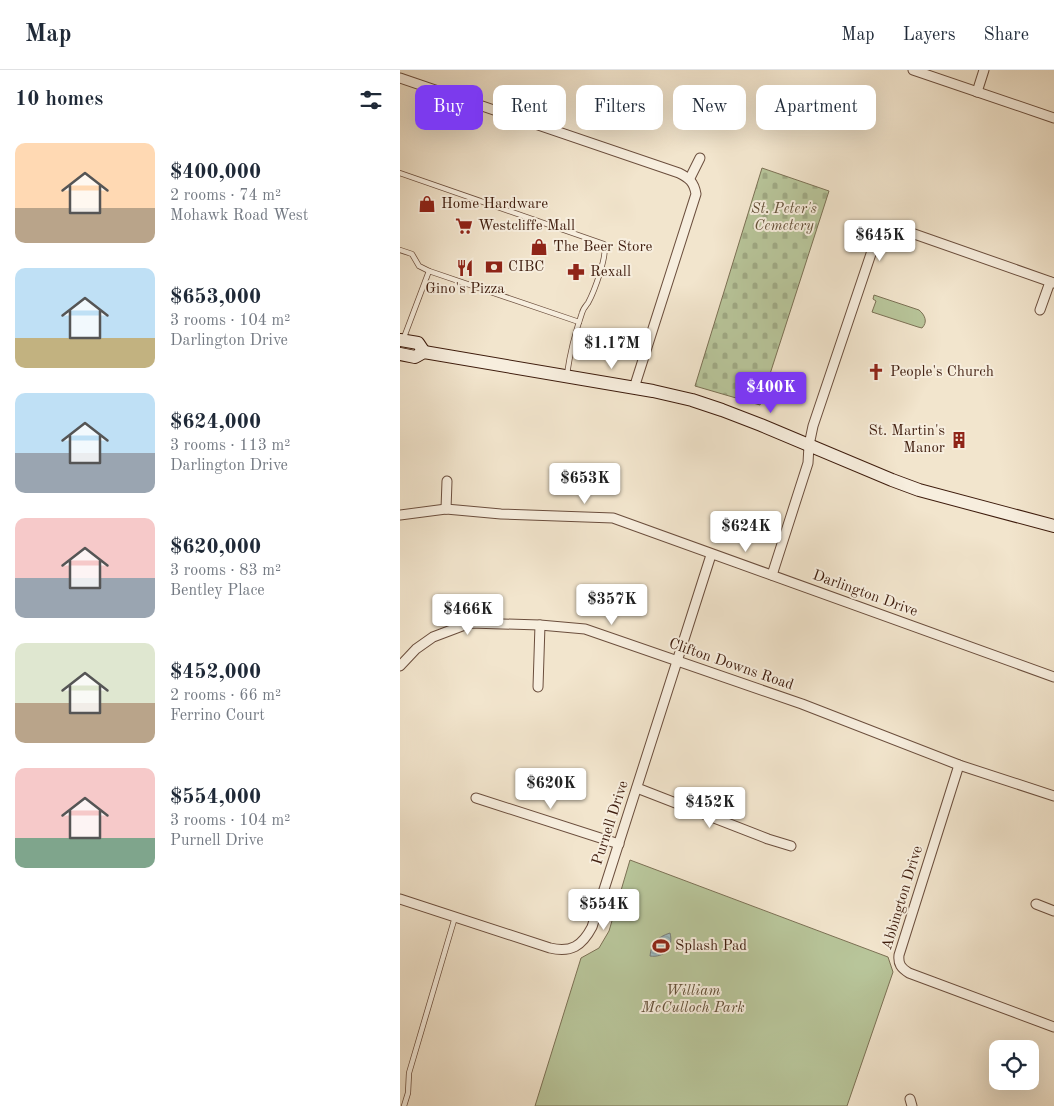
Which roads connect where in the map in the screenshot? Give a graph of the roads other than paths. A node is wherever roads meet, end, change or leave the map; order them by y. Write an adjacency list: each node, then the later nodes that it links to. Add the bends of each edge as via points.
1 (912, 70): 4 (street)
2 (984, 70): 4 (street)
3 (400, 78): 8 (street)
4 (976, 92): 5 (street)
5 (1054, 118)
6 (700, 158): 8 (street)
7 (400, 173): 13 (lane, via 604,244 604,258)
8 (690, 178): 18 (street, via 696,194)
9 (400, 250): 10 (lane, via 412,254 419,266)
10 (429, 271): 13 (lane); 14 (lane)
11 (1052, 283): 12 (street); 19 (street, via 900,229 888,228 878,233)
12 (1040, 310)
13 (579, 322): 17 (lane)
14 (401, 341): 15 (main road, via 418,343)
15 (424, 352): 16 (main road, via 415,357); 17 (main road)
16 (400, 354)
17 (567, 376): 18 (main road)
18 (634, 388): 19 (main road, via 692,400)
19 (808, 445): 23 (main road, via 919,490); 25 (street, via 808,463)
20 (447, 482): 21 (street)
21 (446, 509): 22 (street, Darlington Drive); 24 (street, Darlington Drive, via 613,518)
22 (400, 514)
23 (1054, 526)
24 (711, 555): 25 (street, Darlington Drive); 27 (street, Purnell Drive)
25 (772, 575): 29 (street, Darlington Drive)
26 (540, 625): 27 (street, Clifton Downs Road, via 585,629); 28 (street, Clifton Downs Road, via 470,623 433,637); 30 (street)
27 (677, 660): 31 (street, Clifton Downs Road); 32 (street, Purnell Drive)
28 (400, 666)
29 (1054, 677)
30 (538, 687)
31 (959, 765): 33 (street, Clifton Downs Road); 41 (street, Abbington Drive, via 899,962 909,973)
32 (637, 788): 35 (street, Purnell Drive); 36 (street)
33 (1054, 796)
34 (476, 798): 35 (street)
35 (619, 844): 40 (street, Purnell Drive, via 592,927 586,939 576,947 558,950)
36 (790, 846)
37 (400, 899): 40 (street, Purnell Drive)
38 (1036, 904): 39 (street)
39 (1054, 911)
40 (455, 917): 42 (lane, via 409,1073)
41 (1054, 1027)
42 (404, 1106)

